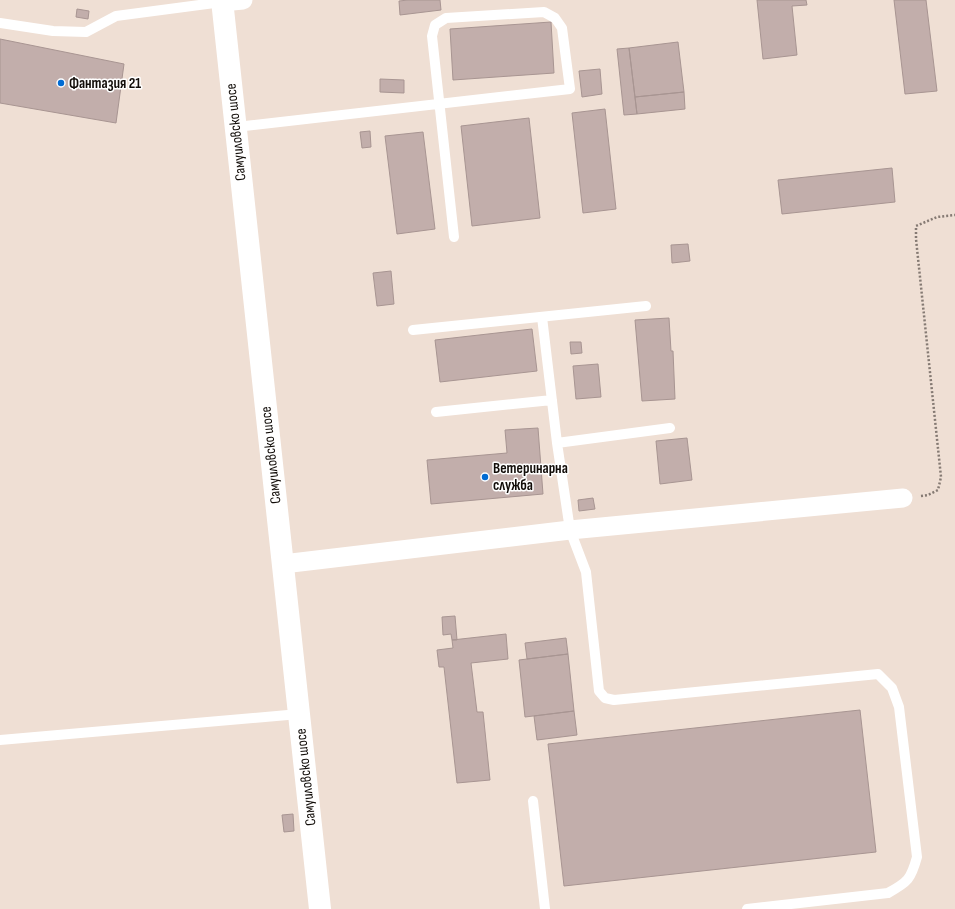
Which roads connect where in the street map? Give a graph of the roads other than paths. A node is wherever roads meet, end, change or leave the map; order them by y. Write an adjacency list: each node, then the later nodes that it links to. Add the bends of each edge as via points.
1 (229, 1): 2 (lane, via 116,16 86,32 53,32); 4 (street, Самуиловско шосе)
2 (0, 23)
3 (439, 104): 3 (lane, via 432,36 435,25 446,18 544,12 555,18 562,28 570,89); 4 (lane); 5 (lane)
4 (236, 127): 15 (street, Самуиловско шосе)
5 (454, 237)
6 (646, 306): 7 (lane)
7 (542, 316): 8 (lane); 9 (lane)
8 (413, 330)
9 (552, 400): 10 (lane); 12 (lane)
10 (436, 412)
11 (670, 428): 12 (lane)
12 (557, 443): 14 (lane)
13 (903, 498): 14 (street)
14 (570, 530): 15 (street); 21 (lane, via 586,572 599,691 605,698 614,700 878,674 892,688 899,707 917,857 912,874 903,885 888,893)
15 (283, 564): 16 (street, Самуиловско шосе)
16 (299, 714): 17 (lane); 19 (street, Самуиловско шосе)
17 (0, 740)
18 (533, 801): 20 (lane)
19 (320, 909)
20 (545, 909)
21 (747, 909)

